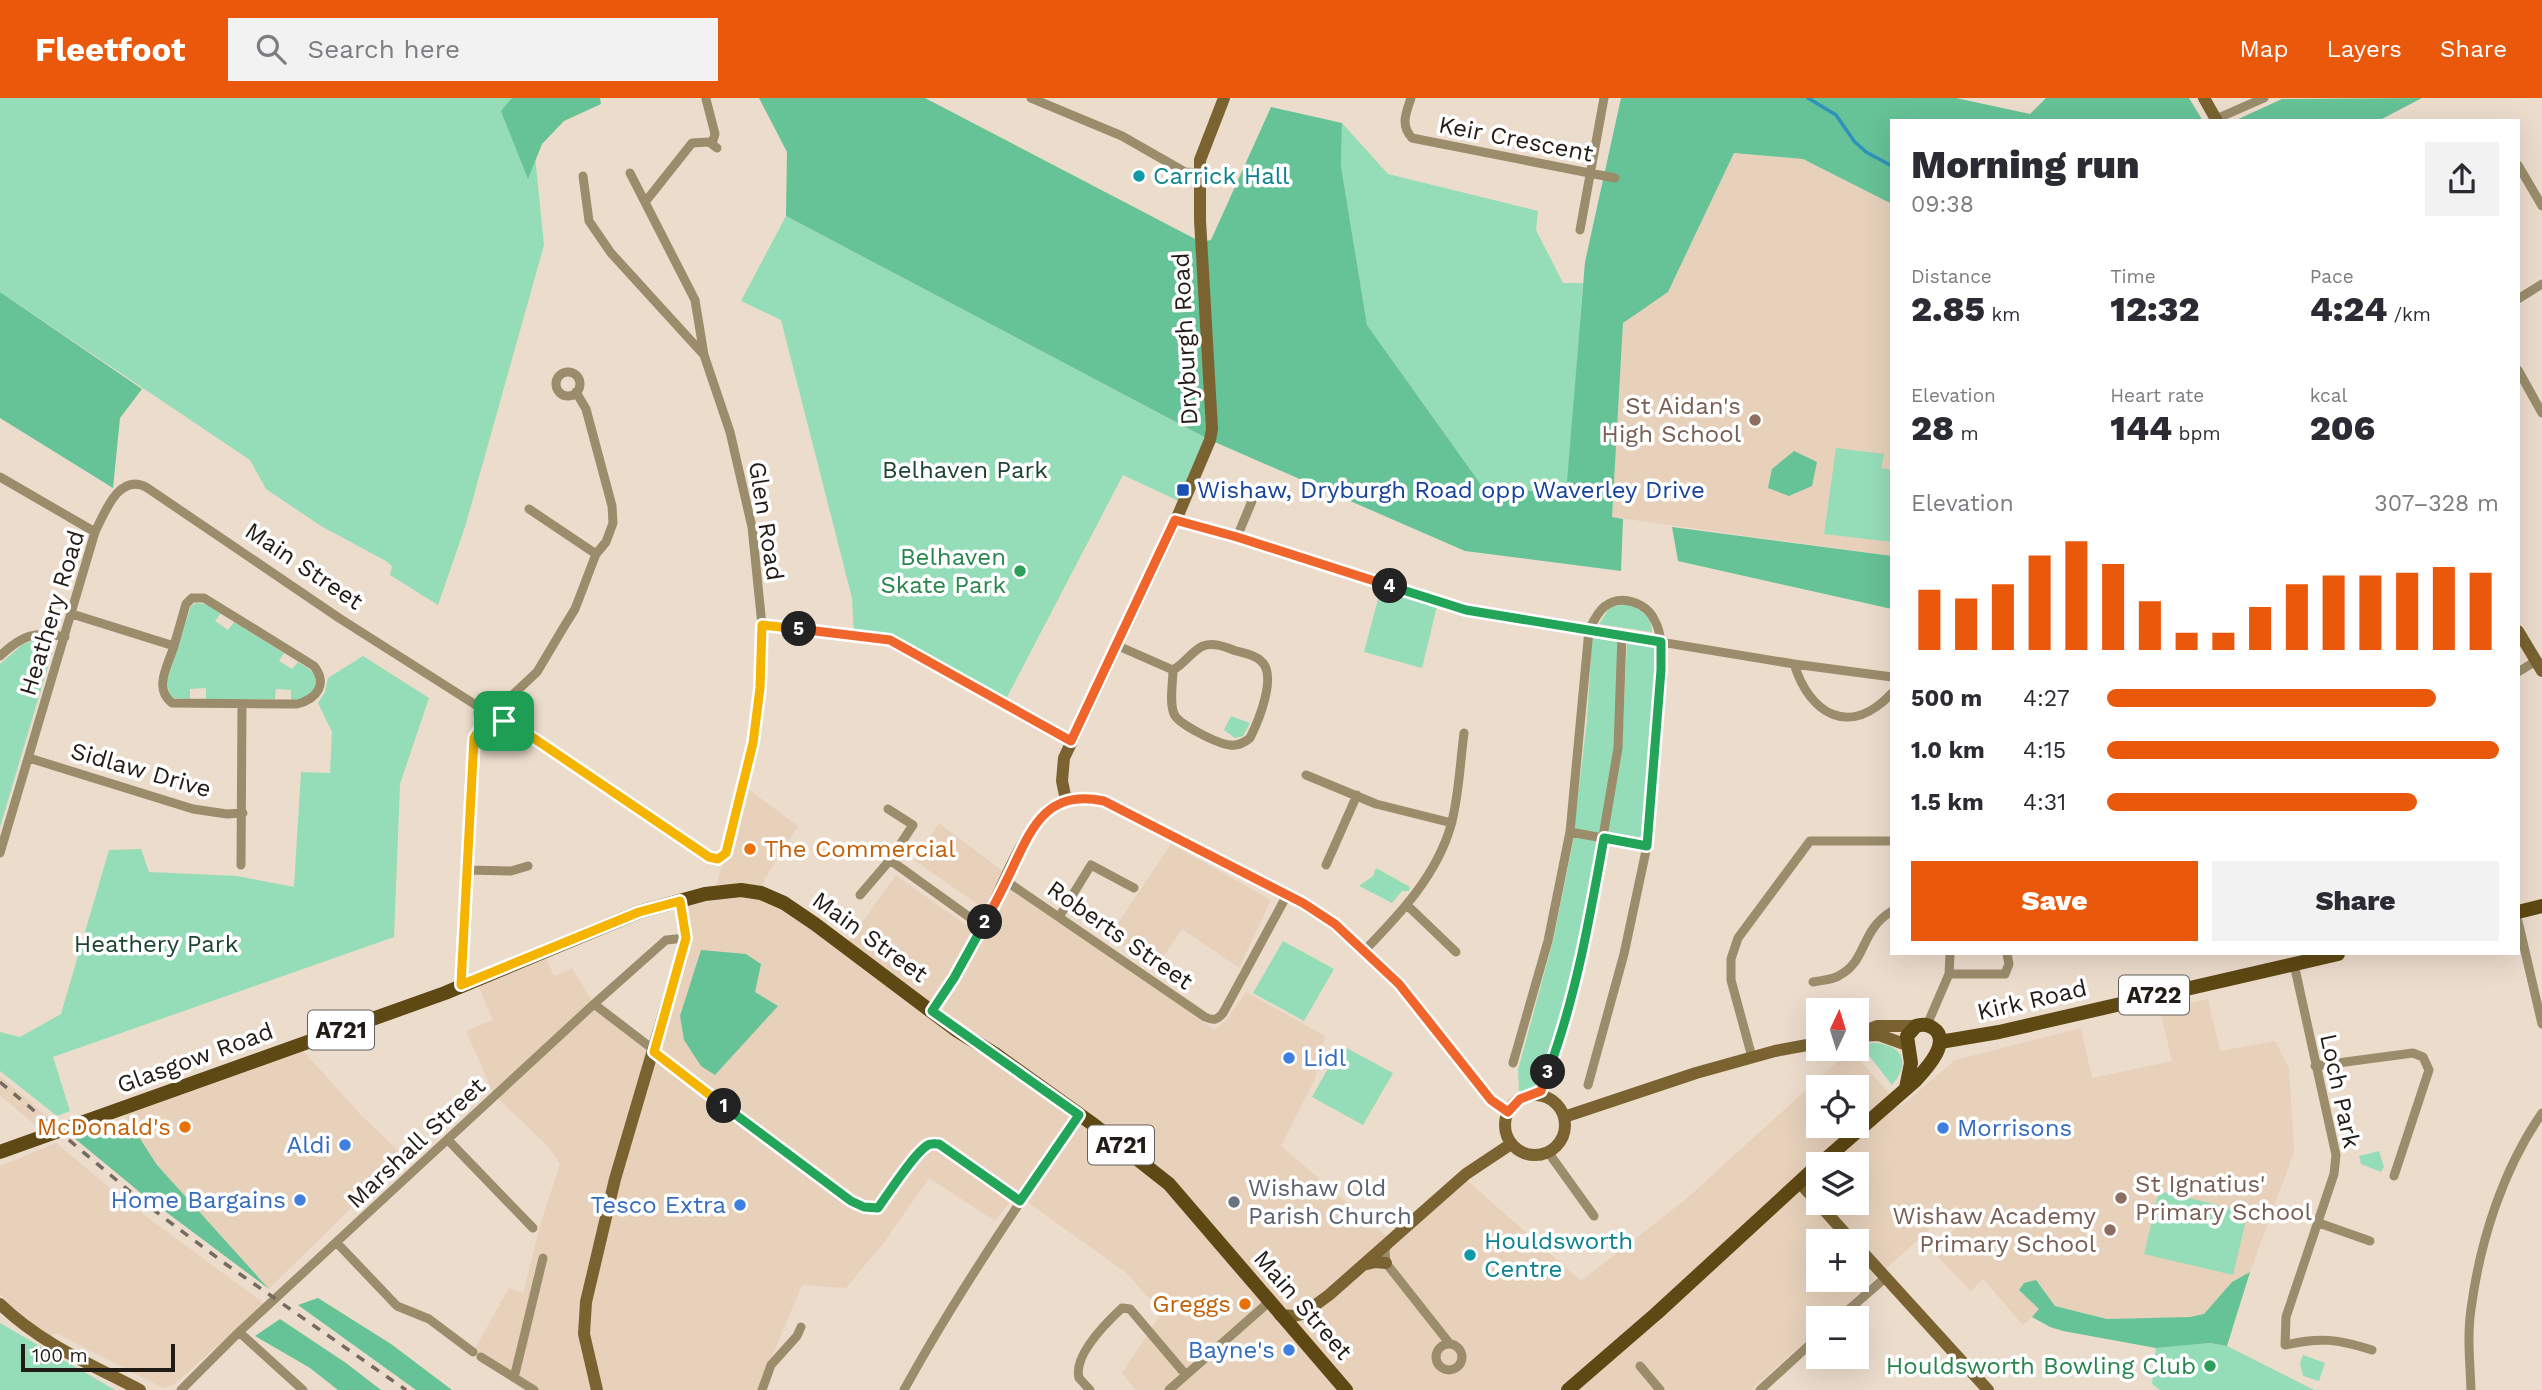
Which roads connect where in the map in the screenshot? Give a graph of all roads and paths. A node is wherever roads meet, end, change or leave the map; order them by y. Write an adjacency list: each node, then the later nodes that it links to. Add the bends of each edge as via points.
1 (1031, 98): 12 (street, via 1122,136 1185,172)
2 (1224, 98): 12 (street, Dryburgh Road, via 1205,143)
3 (1411, 98): 13 (street, Keir Crescent, via 1404,120 1412,138)
4 (1604, 98): 13 (street)
5 (2204, 98): 8 (street)
6 (2264, 98): 9 (street)
7 (706, 99): 16 (street, via 715,146 692,143)
8 (2216, 119)
9 (2219, 119)
10 (2520, 168): 17 (street)
11 (630, 173): 16 (street, Glen Road)
12 (1200, 173): 29 (street, Dryburgh Road, via 1212,429)
13 (1592, 173): 15 (street, Keir Crescent); 18 (street)
14 (583, 176): 21 (street, Glen Road, via 589,221 611,253)
15 (1615, 178)
16 (646, 201): 21 (street, Glen Road, via 695,300)
17 (2542, 206)
18 (1580, 230)
19 (2542, 284): 20 (street)
20 (2520, 298)
21 (704, 355): 34 (street, Glen Road, via 745,490)
22 (2520, 374): 24 (street)
23 (576, 393): 32 (street, via 586,409 614,516 606,542)
24 (2542, 414)
25 (0, 477): 30 (street)
26 (1252, 501): 31 (street)
27 (108, 506): 30 (street, Heathery Road); 51 (street, Main Street, via 123,486 146,487)
28 (529, 509): 32 (street)
29 (1175, 520): 31 (street); 40 (street, Dryburgh Road)
30 (95, 532): 33 (street, Heathery Road)
31 (1237, 537): 35 (street, via 1466,610)
32 (596, 554): 50 (street, via 575,609 537,672)
33 (72, 614): 38 (street, Heathery Road); 41 (street)
34 (762, 625): 52 (street, Glen Road, via 753,743 726,853 718,859); 55 (street, via 890,640)
35 (1589, 630): 37 (street); 39 (street, via 1609,604 1622,600 1647,609); 63 (street)
36 (2520, 634): 44 (street)
37 (1622, 635): 39 (street); 64 (street, via 1618,748)
38 (65, 637): 42 (street, via 36,634); 56 (street, Heathery Road)
39 (1661, 642): 43 (street); 66 (street)
40 (1116, 645): 45 (street); 55 (street, Dryburgh Road)
41 (174, 646): 49 (street, via 161,688 164,697 172,703); 49 (street, via 186,604 192,598 204,598 320,674 320,689 307,701)
42 (0, 656)
43 (1794, 664): 47 (street); 48 (street, via 1812,702 1833,716 1874,708)
44 (2539, 666): 46 (street)
45 (1173, 670): 45 (street, via 1173,712 1180,723 1227,745 1250,738 1269,680 1262,661 1212,645 1199,649)
46 (2520, 671)
47 (1890, 677)
48 (1890, 696)
49 (243, 704): 61 (street)
50 (503, 704): 51 (street, via 490,699); 52 (street)
51 (479, 707): 53 (street)
52 (504, 721): 53 (street, via 492,727)
53 (483, 724): 72 (street, via 474,738)
54 (1464, 733): 62 (street)
55 (1071, 741): 59 (street, Dryburgh Road, via 1062,768)
56 (29, 758): 61 (street, Sidlaw Drive, via 193,809); 67 (street, Heathery Road)
57 (1306, 775): 58 (street)
58 (1357, 795): 62 (street, via 1394,810); 70 (street)
59 (1066, 800): 73 (street, via 1034,825); 76 (street, via 1087,797 1104,801)
60 (888, 809): 68 (street, via 913,825)
61 (243, 813): 69 (street)
62 (1452, 823): 78 (street)
63 (1570, 832): 64 (street); 106 (street, via 1548,941)
64 (1604, 838): 66 (street); 110 (street, via 1562,1034 1541,1091)
65 (1890, 841): 105 (street, via 1810,841 1738,938 1731,980)
66 (1647, 846): 108 (street, via 1624,954)
67 (0, 853)
68 (890, 860): 75 (street); 83 (street)
69 (241, 865)
70 (1326, 865)
71 (528, 866): 72 (street, via 512,871)
72 (467, 870): 94 (street)
73 (1006, 881): 82 (street, Roberts Street); 83 (street)
74 (1134, 888): 82 (street, via 1091,865)
75 (860, 895)
76 (1287, 895): 82 (street, Roberts Street, via 1223,1013 1212,1020); 86 (street, via 1322,915)
77 (680, 901): 85 (street); 94 (main road, Glasgow Road / A721, via 626,917); 96 (main road, Main Street / A721, via 741,890 784,902)
78 (1408, 906): 86 (street); 87 (street)
79 (2542, 906): 81 (main road)
80 (1890, 912): 93 (street, via 1870,930 1854,966 1838,977)
81 (2520, 912)
82 (1059, 917)
83 (983, 927): 96 (street)
84 (2520, 930): 97 (street)
85 (686, 938): 95 (street, Marshall Street, via 666,940); 104 (street)
86 (1365, 950): 111 (street, via 1399,984 1491,1100)
87 (1456, 952)
88 (1950, 955): 92 (street)
89 (2007, 955): 92 (street, via 2005,974)
90 (2334, 955): 91 (main road, Kirk Road / A722)
91 (2294, 964): 102 (main road, Kirk Road / A722); 107 (street, Loch Park)
92 (1949, 974): 98 (street)
93 (1813, 982)
94 (461, 985): 117 (main road, Glasgow Road / A721)
95 (594, 1004): 104 (street); 115 (street, Marshall Street)
96 (932, 1011): 113 (main road, Main Street / A721)
97 (2542, 1024)
98 (1922, 1025): 99 (street); 102 (main road, via 1937,1031); 103 (main road, via 1907,1036)
99 (1869, 1030)
100 (1869, 1035): 103 (street, via 1890,1037)
101 (1806, 1046): 105 (street)
102 (1938, 1047): 103 (main road, Kirk Road / A722, via 1931,1056 1920,1058); 109 (main road, via 1925,1070)
103 (1909, 1049): 109 (main road)
104 (654, 1052): 123 (street, via 864,1207 878,1208 916,1157 934,1143); 152 (street, via 615,1179 584,1310 584,1334)
105 (1752, 1057): 114 (street)
106 (1513, 1063)
107 (2315, 1066): 120 (street, via 2413,1053 2423,1057 2429,1070); 125 (street, Loch Park, via 2336,1155)
108 (1588, 1085)
109 (1906, 1088): 119 (main road)
110 (1534, 1095): 111 (street, via 1520,1099); 114 (street, via 1552,1100)
111 (1508, 1112): 116 (street, via 1506,1133)
112 (2542, 1113): 162 (street, via 2510,1170 2491,1220 2471,1310)
113 (1079, 1115): 123 (street); 136 (main road, Main Street / A721, via 1169,1184)
114 (1564, 1117): 118 (street, via 1563,1136)
115 (448, 1140): 126 (street); 130 (street, Marshall Street)
116 (1511, 1144): 118 (street, via 1521,1152); 129 (street, via 1466,1174)
117 (0, 1152)
118 (1548, 1152): 124 (street)
119 (1834, 1152)
120 (2394, 1176)
121 (1806, 1177): 122 (main road)
122 (1800, 1183): 127 (street); 158 (main road)
123 (1020, 1201): 154 (street)
124 (1594, 1216)
125 (2319, 1223): 128 (street); 144 (street, Loch Park, via 2286,1317 2285,1345 2336,1339)
126 (533, 1228)
127 (1841, 1229)
128 (2370, 1241)
129 (1389, 1242): 133 (street); 134 (street)
130 (337, 1243): 141 (street, Marshall Street); 147 (street, via 397,1306 429,1319)
131 (543, 1258): 147 (street)
132 (1869, 1260): 135 (street)
133 (1386, 1264): 134 (street); 142 (street)
134 (1356, 1269): 139 (street, via 1303,1314)
135 (1885, 1278): 138 (street); 161 (street)
136 (1269, 1302): 139 (main road, Main Street / A721); 146 (street)
137 (0, 1304): 148 (street, via 45,1341)
138 (1853, 1306)
139 (1280, 1315): 157 (main road, Main Street / A721)
140 (801, 1327): 153 (street, via 771,1365)
141 (239, 1332): 149 (street, Marshall Street); 150 (street)
142 (1450, 1344)
143 (1806, 1348): 160 (street)
144 (2372, 1350)
145 (1640, 1366): 159 (street)
146 (1186, 1375): 155 (street, via 1130,1309 1122,1308 1096,1333 1079,1364 1079,1378); 156 (street)
147 (514, 1378): 151 (street)
148 (140, 1390)
149 (181, 1390)
150 (303, 1390)
151 (534, 1390)
152 (597, 1390)
153 (762, 1390)
154 (904, 1390)
155 (1090, 1390)
156 (1169, 1390)
157 (1346, 1390)
158 (1568, 1390)
159 (1660, 1390)
160 (1760, 1390)
161 (1988, 1390)
162 (2471, 1390)

